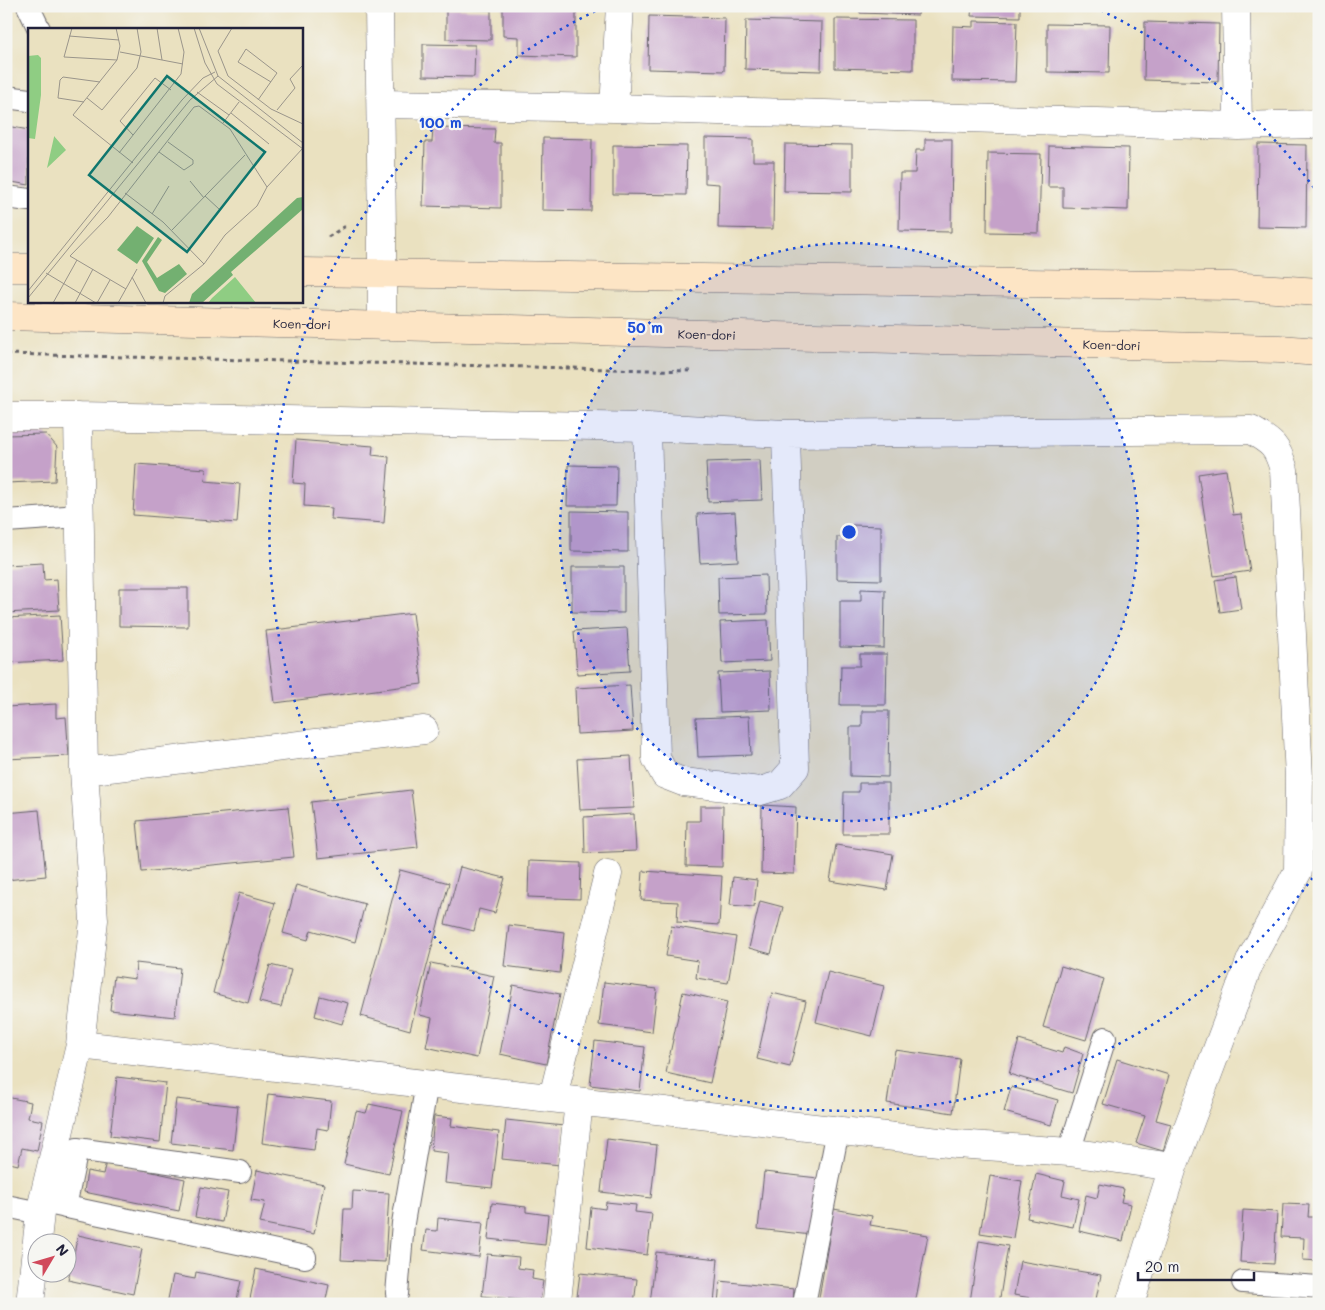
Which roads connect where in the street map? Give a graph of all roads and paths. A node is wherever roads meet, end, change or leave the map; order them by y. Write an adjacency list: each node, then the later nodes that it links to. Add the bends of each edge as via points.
1 (28, 6): 5 (lane)
2 (379, 6): 8 (street)
3 (620, 6): 9 (street)
4 (1236, 6): 11 (street)
5 (39, 28)
6 (6, 97): 7 (lane)
7 (28, 100)
8 (380, 104): 9 (street); 17 (street)
9 (614, 108): 11 (street)
10 (1309, 119): 11 (street)
11 (1238, 126)
12 (6, 197): 13 (lane)
13 (28, 200)
14 (6, 268): 15 (street)
15 (28, 268)
16 (302, 272): 17 (street)
17 (382, 273): 18 (street, via 1221,285); 20 (street)
18 (1319, 292)
19 (6, 316): 20 (street, Koen-dori)
20 (382, 326): 21 (street, Koen-dori)
21 (1319, 352)
22 (6, 354): 23 (path)
23 (692, 371)
24 (6, 416): 25 (street)
25 (78, 416): 26 (street); 28 (street)
26 (647, 427): 27 (street); 27 (street, via 656,758 665,776 683,782 760,791 780,785 794,768)
27 (786, 434): 32 (street, via 1251,430 1266,439 1279,452 1284,470)
28 (80, 516): 29 (lane); 31 (street)
29 (6, 521)
30 (424, 730): 31 (street)
31 (84, 771): 35 (street, via 94,920)
32 (1309, 778): 41 (street, via 1298,871 1252,959)
33 (608, 874): 37 (street)
34 (1105, 1038): 40 (lane)
35 (80, 1045): 36 (street); 44 (street)
36 (427, 1083): 37 (street); 48 (lane, via 403,1223)
37 (553, 1097): 38 (street)
38 (579, 1102): 39 (street); 49 (street)
39 (838, 1130): 40 (street, via 957,1144); 51 (lane)
40 (1069, 1152): 41 (street)
41 (1173, 1167): 52 (street)
42 (240, 1172): 44 (lane, via 77,1149)
43 (6, 1206): 44 (lane)
44 (50, 1207): 45 (lane); 50 (street)
45 (306, 1257)
46 (1243, 1282): 47 (lane)
47 (1319, 1287)
48 (397, 1294)
49 (557, 1300)
50 (30, 1304)
51 (804, 1304)
52 (1130, 1304)

